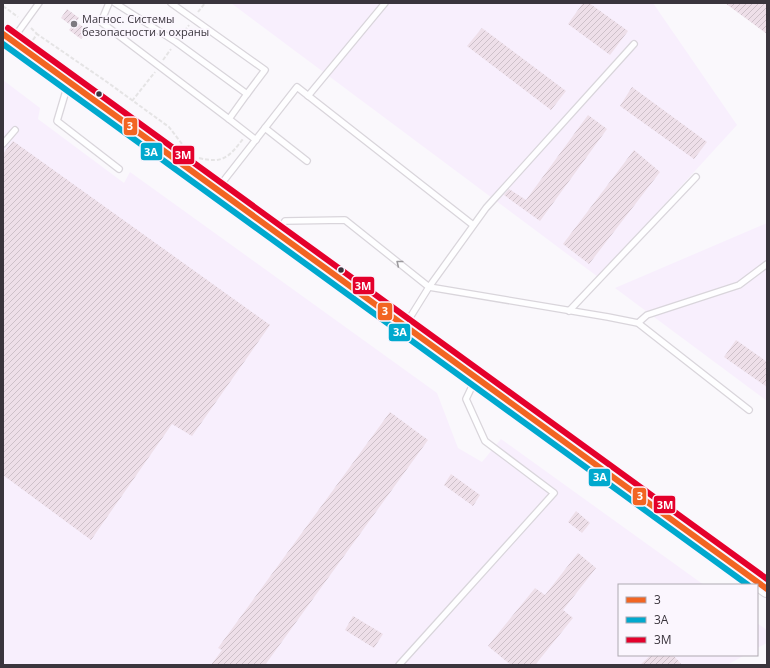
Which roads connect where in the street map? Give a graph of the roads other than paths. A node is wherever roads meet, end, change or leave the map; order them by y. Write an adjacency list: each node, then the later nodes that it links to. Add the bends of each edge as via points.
1 (39, 3): 6 (lane)
2 (109, 3): 11 (lane, via 101,22)
3 (115, 3): 9 (lane, via 176,42)
4 (171, 3): 9 (lane, via 265,70)
5 (385, 3): 10 (lane)
6 (13, 42): 8 (main road)
7 (634, 44): 20 (lane)
8 (68, 82): 17 (lane, via 57,121); 19 (main road)
9 (247, 94): 11 (lane)
10 (308, 96): 12 (lane, via 297,87); 20 (lane)
11 (229, 119): 14 (lane)
12 (265, 128): 14 (lane); 16 (lane)
13 (15, 130): 15 (lane)
14 (256, 140): 19 (lane)
15 (3, 144)
16 (307, 161)
17 (119, 169)
18 (696, 177): 24 (lane)
19 (217, 190): 21 (main road)
20 (473, 225): 23 (lane)
21 (276, 233): 23 (lane, one-way to 21, via 345,220 285,221); 26 (main road)
22 (767, 264): 25 (lane, via 739,285 647,315)
23 (429, 287): 24 (lane); 26 (lane)
24 (569, 311): 25 (lane)
25 (638, 323): 28 (lane)
26 (405, 326): 27 (main road)
27 (476, 378): 29 (main road); 30 (lane, via 466,399 485,441 554,493)
28 (749, 410)
29 (767, 589)
30 (399, 665)

